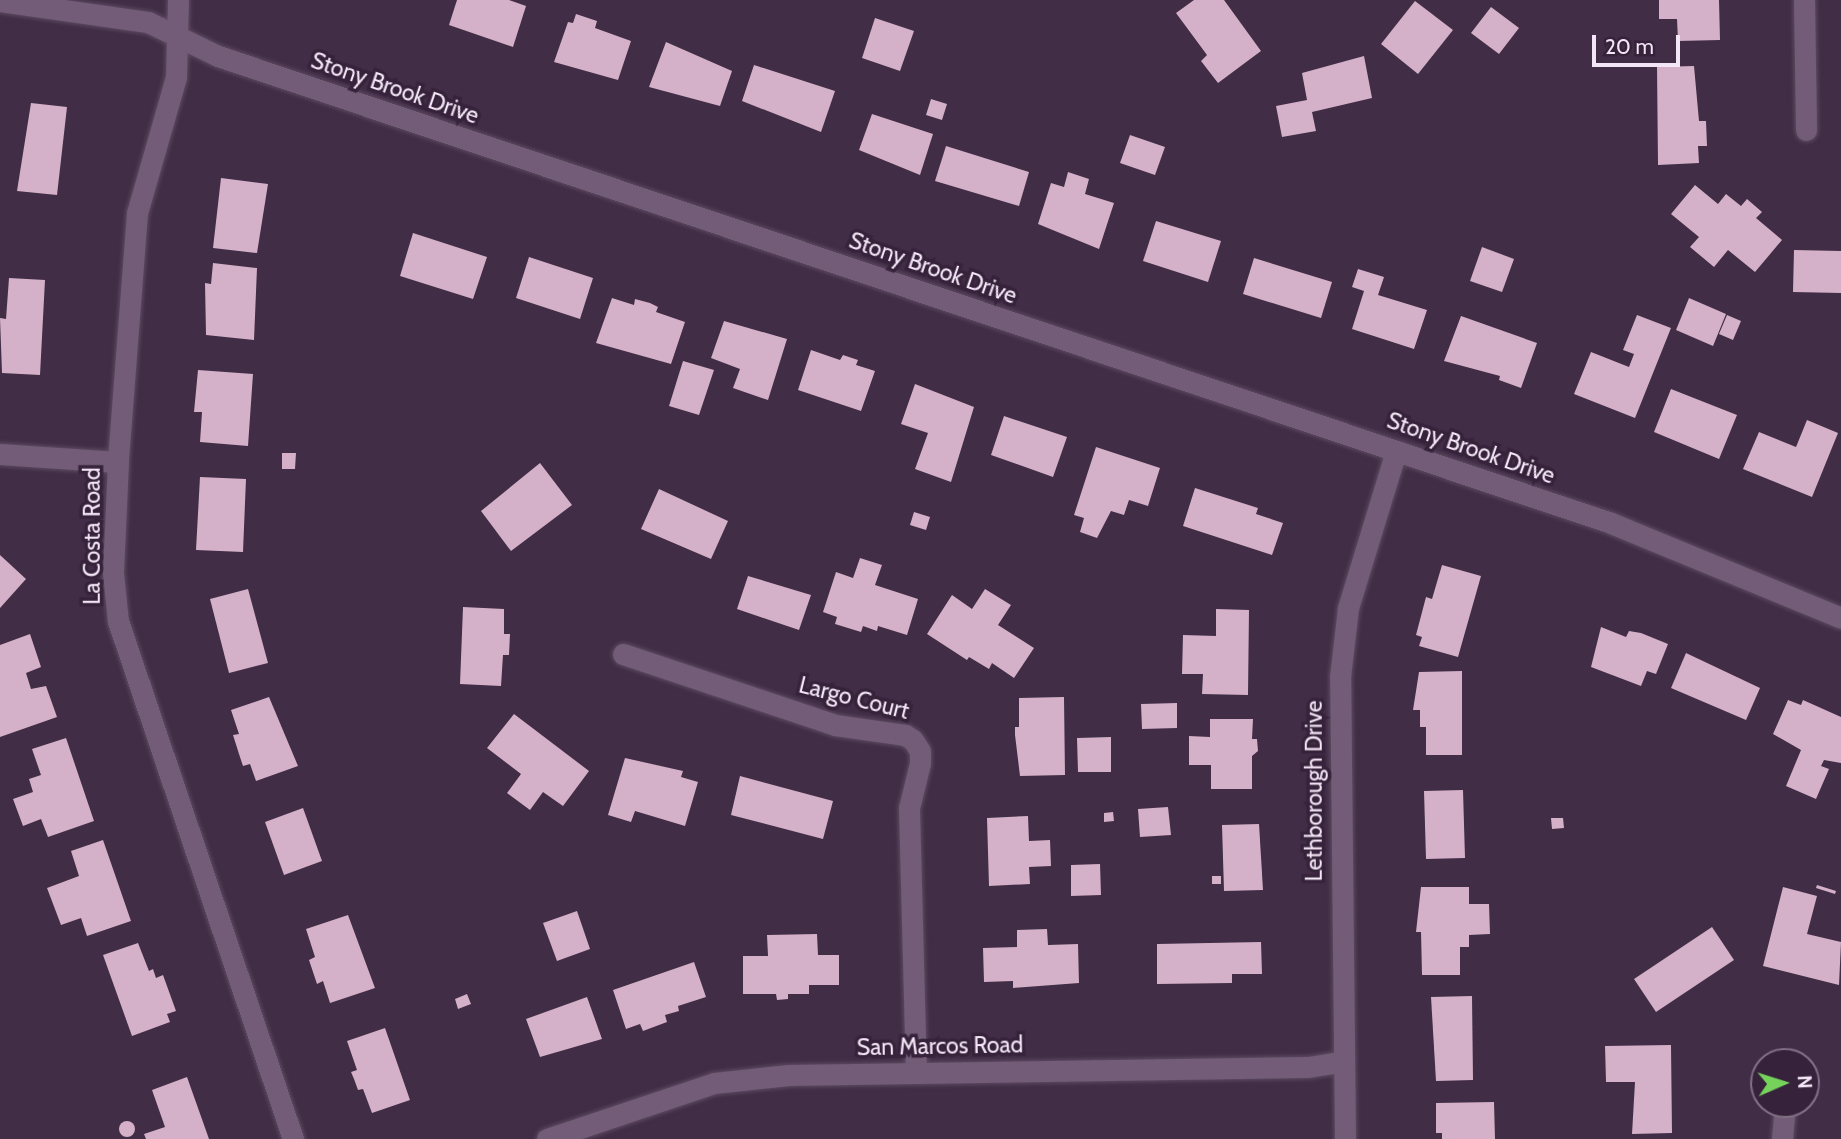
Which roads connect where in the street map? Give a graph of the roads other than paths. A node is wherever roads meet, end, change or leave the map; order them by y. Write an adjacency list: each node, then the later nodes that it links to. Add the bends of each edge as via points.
1 (178, 0): 4 (street, La Costa Road)
2 (1804, 0): 5 (street)
3 (0, 1): 4 (street, Stony Brook Drive, via 124,17)
4 (177, 36): 6 (street, Stony Brook Drive, via 218,56); 8 (street, La Costa Road, via 176,77 137,213)
5 (1806, 131)
6 (1396, 451): 9 (street, Stony Brook Drive, via 1611,523); 11 (street, Lethborough Drive, via 1348,608 1340,677)
7 (0, 454): 8 (street)
8 (118, 462): 14 (street, La Costa Road, via 113,573 118,621)
9 (1841, 618)
10 (622, 654): 12 (street, Largo Court, via 835,725 913,740 920,751 909,808)
11 (1344, 1061): 12 (street, San Marcos Road, via 1308,1067); 16 (street, Lethborough Drive)
12 (916, 1073): 15 (street, San Marcos Road, via 789,1075 714,1083)
13 (1784, 1118): 17 (street)
14 (293, 1139)
15 (547, 1139)
16 (1345, 1139)
17 (1782, 1139)

